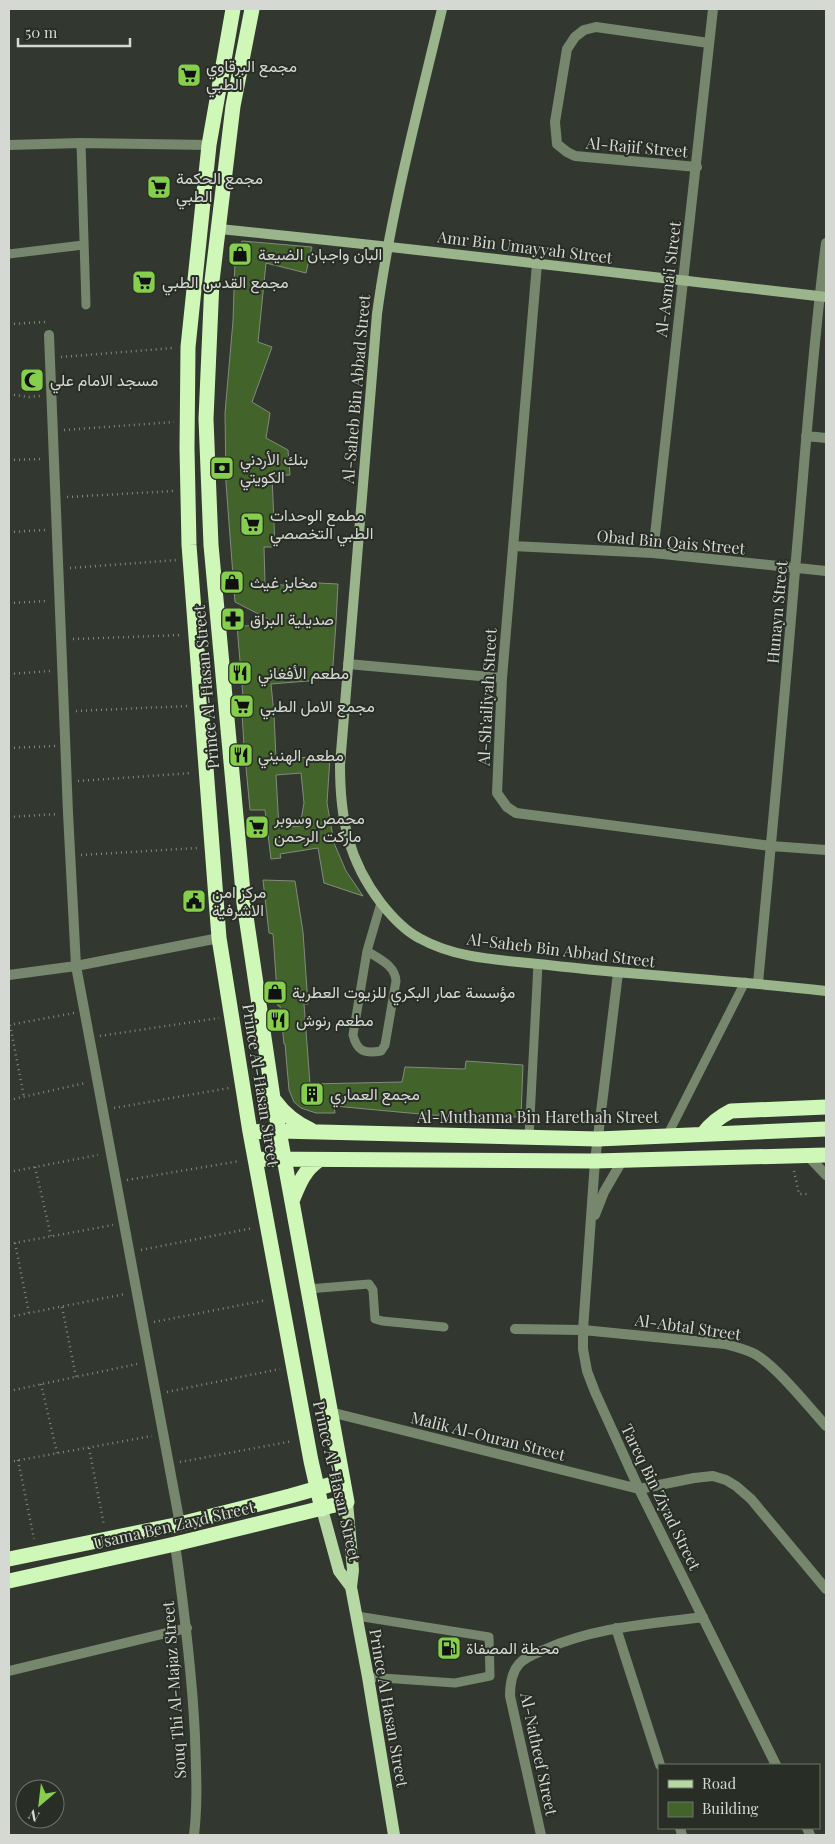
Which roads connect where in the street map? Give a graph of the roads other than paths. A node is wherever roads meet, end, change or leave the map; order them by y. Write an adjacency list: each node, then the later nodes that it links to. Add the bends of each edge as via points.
1 (233, 9): 7 (highway, Prince Al-Hasan Street)
2 (252, 9): 10 (highway, Prince Al-Hasan Street, via 233,106)
3 (442, 9): 13 (street, Al-Saheb Bin Abbad Street)
4 (713, 9): 5 (street, Al-Asma'i Street)
5 (709, 43): 9 (street, Al-Asma'i Street); 9 (street, Al-Rajif Street, via 596,27 584,30 567,49 555,122 558,144 576,156)
6 (81, 143): 7 (street); 8 (street); 12 (lane)
7 (209, 145): 32 (highway, Prince Al-Hasan Street, via 188,347 187,421 190,559)
8 (9, 146)
9 (697, 167): 16 (street, Al-Asma'i Street)
10 (219, 229): 13 (street, Amr Bin Umayyah Street); 31 (highway, Prince Al-Hasan Street, via 212,281 206,418 212,565)
11 (826, 243): 17 (street, Hunayn Street)
12 (83, 245): 14 (lane); 18 (lane)
13 (387, 246): 15 (street, Amr Bin Umayyah Street); 26 (street, Al-Saheb Bin Abbad Street, via 377,314)
14 (9, 254)
15 (537, 264): 16 (street, Amr Bin Umayyah Street); 22 (street, Al-Sh'ailiyah Street)
16 (682, 280): 17 (street, Amr Bin Umayyah Street); 23 (street, Al-Asma'i Street)
17 (823, 296): 20 (street, Hunayn Street)
18 (86, 305)
19 (49, 335): 36 (street)
20 (806, 436): 21 (street); 24 (street, Hunayn Street)
21 (826, 438)
22 (513, 546): 23 (street, Obad Bin Qais Street); 27 (street, Al-Sh'ailiyah Street)
23 (653, 553): 24 (street, Obad Bin Qais Street)
24 (796, 569): 25 (street, Obad Bin Qais Street); 28 (street, Hunayn Street)
25 (826, 571)
26 (348, 664): 27 (street); 30 (street, Al-Saheb Bin Abbad Street, via 340,765 342,810 356,862)
27 (502, 678): 28 (street, Al-Sh'ailiyah Street, via 497,793 516,813)
28 (771, 846): 29 (street, Al-Sh'ailiyah Street); 40 (street, Hunayn Street)
29 (826, 850)
30 (381, 903): 34 (lane); 35 (street, Al-Saheb Bin Abbad Street, via 404,928 433,945 466,955)
31 (244, 904): 32 (highway); 42 (highway, Prince Al-Hasan Street)
32 (216, 906): 33 (highway, Prince Al-Hasan Street)
33 (219, 938): 36 (street); 46 (highway, Prince Al-Hasan Street)
34 (367, 951): 34 (lane, via 353,1035 362,1051 372,1053 380,1052 385,1045 396,972)
35 (538, 964): 37 (street, Al-Saheb Bin Abbad Street); 50 (lane)
36 (76, 966): 38 (street); 75 (street)
37 (618, 973): 39 (street, Al-Saheb Bin Abbad Street); 51 (street, Tareq Bin Ziyad Street)
38 (9, 975)
39 (745, 982): 40 (street, Al-Saheb Bin Abbad Street); 49 (lane)
40 (758, 983): 41 (street, Al-Saheb Bin Abbad Street)
41 (826, 991)
42 (274, 1098): 45 (highway, Prince Al-Hasan Street); 47 (highway, via 290,1118)
43 (826, 1107): 48 (highway, via 731,1111 710,1124)
44 (826, 1129): 48 (highway, Al-Muthanna Bin Harethah Street)
45 (280, 1131): 46 (highway, Al-Muthanna Bin Harethah Street); 47 (highway, Al-Muthanna Bin Harethah Street); 55 (highway, Prince Al-Hasan Street)
46 (250, 1132): 54 (highway, Prince Al-Hasan Street)
47 (317, 1132): 50 (highway, Al-Muthanna Bin Harethah Street)
48 (704, 1134): 49 (highway, Al-Muthanna Bin Harethah Street)
49 (667, 1136): 51 (highway, Al-Muthanna Bin Harethah Street)
50 (529, 1137): 51 (highway, Al-Muthanna Bin Harethah Street)
51 (598, 1139): 57 (street, Tareq Bin Ziyad Street)
52 (826, 1155): 53 (highway)
53 (808, 1156): 58 (highway); 59 (street)
54 (255, 1158): 55 (highway); 68 (highway, Prince Al-Hasan Street)
55 (284, 1158): 56 (highway); 60 (highway, Prince Al-Hasan Street)
56 (319, 1160): 57 (highway); 60 (highway, via 304,1174)
57 (595, 1161): 58 (highway); 61 (street, Tareq Bin Ziyad Street)
58 (622, 1161): 61 (street, Tareq Bin Ziyad Street, via 604,1192)
59 (826, 1175)
60 (292, 1202): 62 (highway, Prince Al-Hasan Street)
61 (592, 1225): 65 (street, Tareq Bin Ziyad Street)
62 (308, 1289): 63 (lane, via 369,1284 373,1290 375,1319); 66 (highway, Prince Al-Hasan Street)
63 (444, 1327)
64 (515, 1329): 65 (street, Al-Abtal Street)
65 (583, 1330): 67 (street, Al-Abtal Street, via 725,1344 743,1349 769,1364); 71 (street, Tareq Bin Ziyad Street, via 587,1371)
66 (330, 1412): 69 (highway, Prince Al-Hasan Street); 71 (street, Malik Al-Ouran Street)
67 (826, 1426)
68 (311, 1461): 70 (highway, Prince Al-Hasan Street); 72 (highway, via 309,1478)
69 (343, 1481): 70 (highway, Usama Ben Zayd Street); 73 (highway, Prince Al-Hasan Street)
70 (317, 1488): 72 (highway, Usama Ben Zayd Street); 74 (highway, Prince Al-Hasan Street)
71 (639, 1489): 80 (street, via 713,1476 731,1483 751,1499); 82 (street, Tareq Bin Ziyad Street)
72 (290, 1496): 75 (highway, Usama Ben Zayd Street)
73 (347, 1502): 74 (highway, Usama Ben Zayd Street); 79 (main road, Prince Al-Hasan Street, via 353,1570)
74 (322, 1509): 76 (highway, Usama Ben Zayd Street); 79 (main road, Prince Al-Hasan Street, via 339,1571)
75 (180, 1524): 77 (highway, Usama Ben Zayd Street)
76 (175, 1544): 78 (highway, Usama Ben Zayd Street); 83 (street, Souq Thi Al-Majaz Street)
77 (9, 1559)
78 (9, 1581)
79 (351, 1587): 81 (main road, Prince Al Hasan Street)
80 (826, 1589)
81 (356, 1616): 86 (main road, Prince Al Hasan Street); 86 (lane, via 489,1637 490,1676 455,1683)
82 (703, 1617): 84 (street, Al-Natheef Street); 88 (street, Tareq Bin Ziyad Street)
83 (187, 1628): 85 (street); 89 (street, Souq Thi Al-Majaz Street, via 197,1785)
84 (616, 1628): 87 (street); 91 (street, Al-Natheef Street, via 565,1640 531,1656 519,1664 510,1680 510,1696)
85 (9, 1671)
86 (368, 1677): 90 (main road, Prince Al Hasan Street)
87 (660, 1764)
88 (776, 1764)
89 (194, 1835)
90 (394, 1835)
91 (541, 1835)

